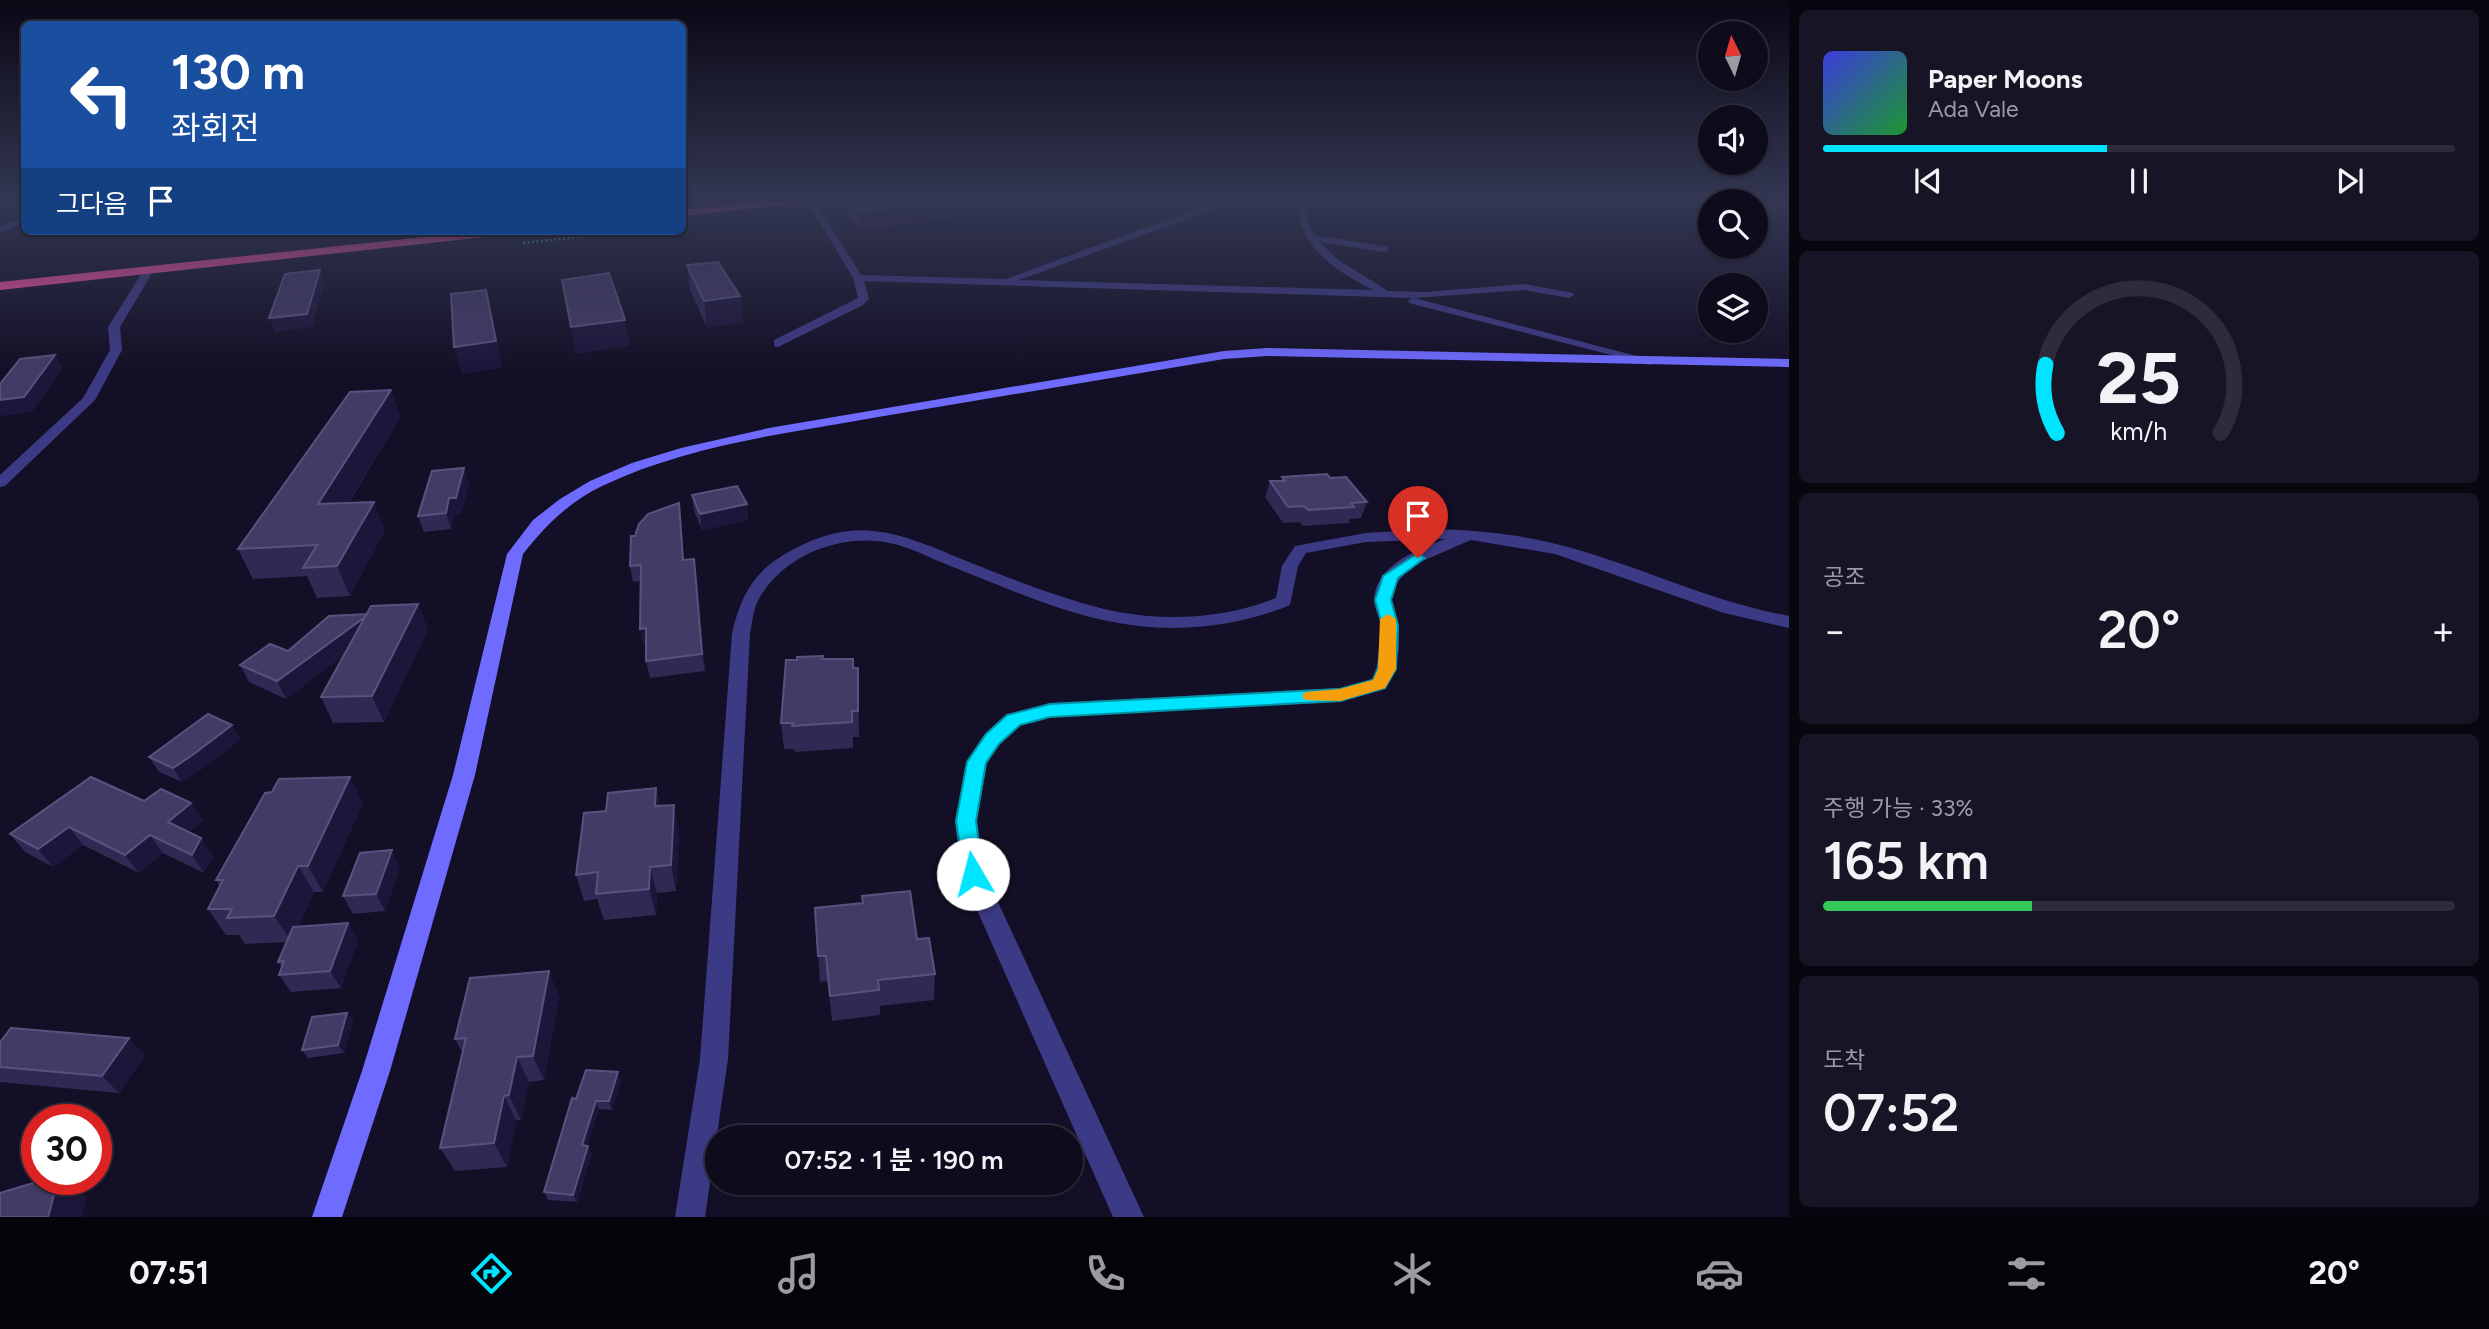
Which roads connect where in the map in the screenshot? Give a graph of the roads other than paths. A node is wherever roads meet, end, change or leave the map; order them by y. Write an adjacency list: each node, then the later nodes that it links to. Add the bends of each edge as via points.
1 (263, 258): 5 (highway)
2 (846, 258): 6 (street)
3 (1071, 258): 7 (street)
4 (1330, 258): 9 (street)
5 (149, 270): 8 (highway); 14 (street, via 114,327 116,350 88,400)
6 (858, 278): 7 (street); 11 (street, via 864,299)
7 (1001, 283): 9 (street)
8 (0, 286)
9 (1387, 293): 10 (street, via 1458,294 1524,287); 12 (street)
10 (1569, 295)
11 (778, 343)
12 (1654, 362): 13 (street); 17 (street, via 1267,352 1188,360 706,446 637,466 565,502 539,523 515,554 464,775 376,1071)
13 (1789, 363)
14 (0, 483)
15 (1469, 535): 16 (street, via 1562,551 1721,605); 18 (street, via 1406,533 1301,549 1290,565 1284,601 1277,605 1213,619 1157,621 1129,620 1079,608 887,537 845,537 791,556 750,598 741,633 714,1059); 19 (street, via 1430,549 1391,576 1383,600 1390,625 1387,669 1379,684 1340,695 1050,710 1014,720 992,739 976,762 966,821 973,874)
16 (1789, 622)
17 (327, 1217)
18 (690, 1217)
19 (1129, 1217)

